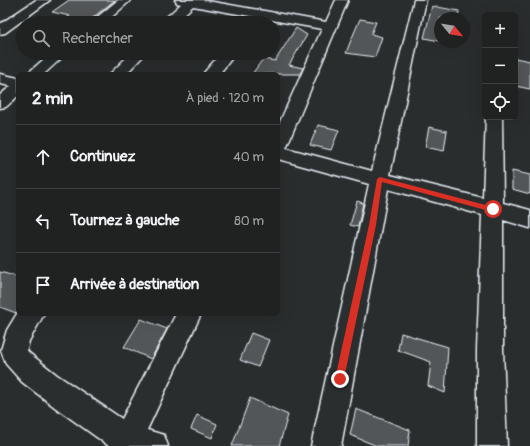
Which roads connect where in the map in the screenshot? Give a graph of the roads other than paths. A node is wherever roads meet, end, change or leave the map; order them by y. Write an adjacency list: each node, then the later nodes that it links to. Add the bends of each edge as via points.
1 (44, 0): 7 (street)
2 (125, 0): 8 (street)
3 (342, 0): 13 (street)
4 (420, 0): 28 (street)
5 (188, 1): 6 (street); 9 (street)
6 (262, 14): 10 (street)
7 (21, 16)
8 (106, 16)
9 (174, 16)
10 (273, 16)
11 (280, 17): 13 (street)
12 (16, 19): 14 (street)
13 (331, 27): 26 (street)
14 (0, 30)
15 (52, 60): 18 (street)
16 (131, 60): 19 (street)
17 (223, 60): 20 (street)
18 (37, 72)
19 (120, 72)
20 (213, 72)
21 (0, 79): 22 (street)
22 (16, 83)
23 (16, 90): 24 (street)
24 (0, 103)
25 (494, 120): 29 (street)
26 (280, 142)
27 (280, 153): 28 (street)
28 (380, 179): 29 (street); 34 (street)
29 (493, 209): 30 (street); 35 (street, via 490,350)
30 (530, 219)
31 (31, 316): 33 (street, via 16,337 14,355 22,366)
32 (188, 316): 33 (street)
33 (135, 444)
34 (326, 446)
35 (492, 446)

